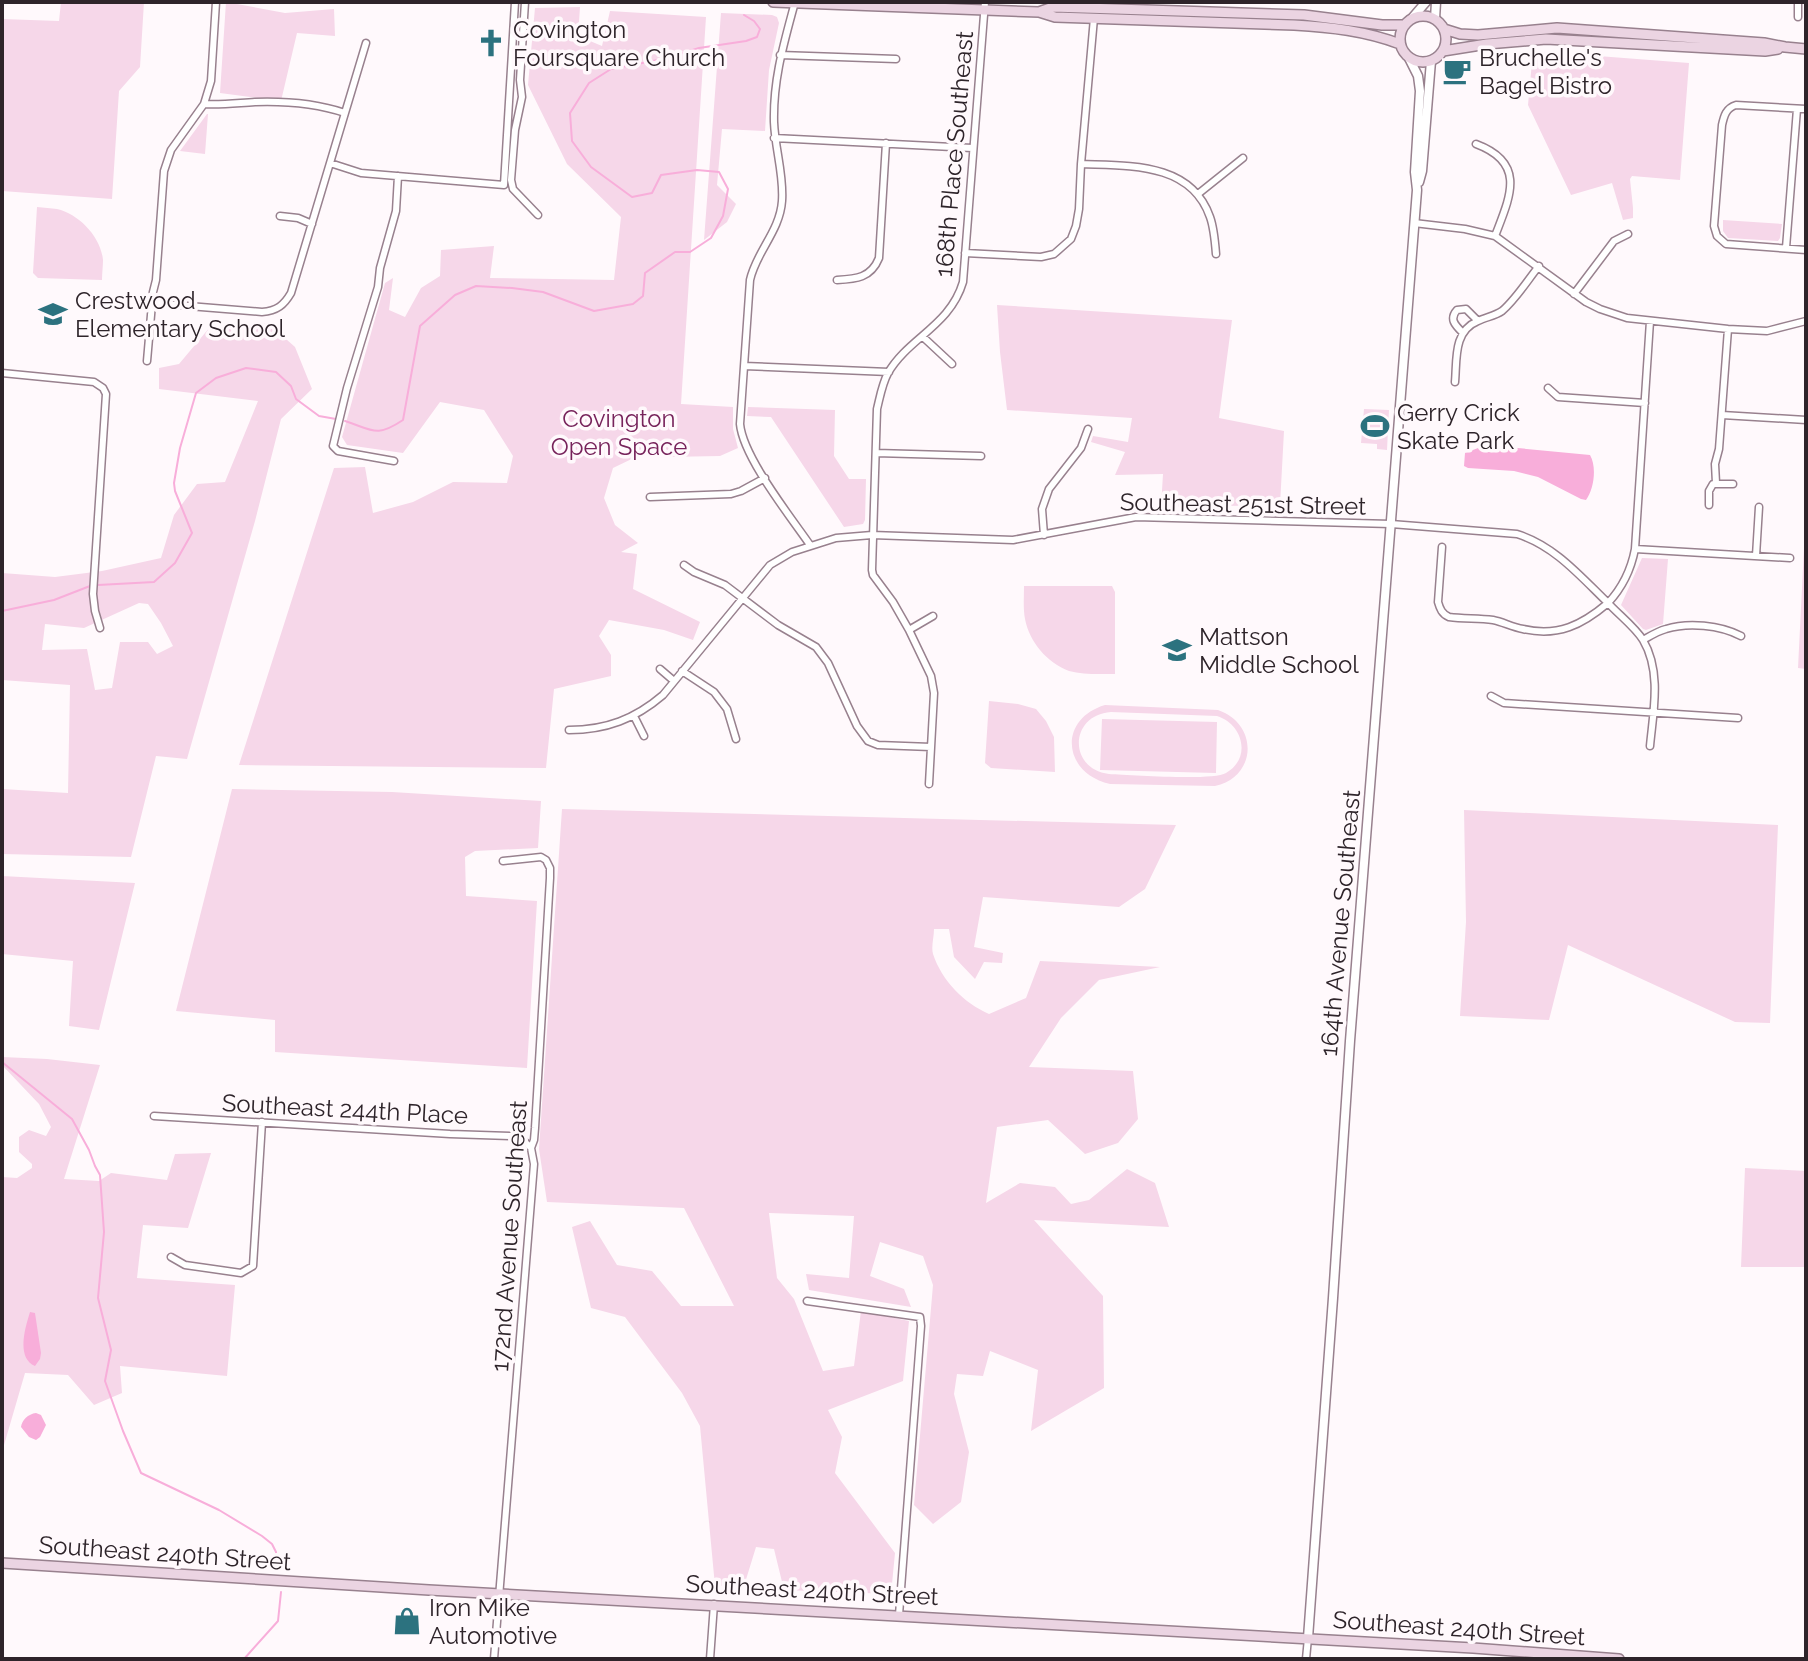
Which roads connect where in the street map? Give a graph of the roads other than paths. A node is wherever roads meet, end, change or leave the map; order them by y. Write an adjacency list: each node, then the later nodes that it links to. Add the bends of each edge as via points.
1 (216, 2): 28 (street, via 211,81)
2 (515, 2): 39 (street, via 504,185)
3 (525, 2): 42 (street, via 522,97 511,180)
4 (773, 2): 5 (main road)
5 (794, 2): 9 (main road); 24 (street)
6 (1426, 2): 12 (street)
7 (1436, 2): 15 (street)
8 (1798, 2): 13 (street)
9 (984, 6): 10 (main road); 35 (street, 168th Place Southeast)
10 (1039, 12): 11 (main road, via 1053,7); 14 (main road)
11 (1270, 13): 16 (main road); 17 (main road)
12 (1413, 17): 15 (main road); 17 (main road)
13 (1798, 17)
14 (1094, 18): 16 (main road); 38 (street)
15 (1435, 19): 18 (main road)
16 (1259, 23): 20 (main road, via 1333,28)
17 (1404, 25): 20 (main road)
18 (1444, 29): 21 (main road, via 1478,35 1557,28); 23 (main road)
19 (366, 43): 31 (street)
20 (1400, 44): 25 (main road)
21 (1785, 47): 22 (main road); 23 (main road, via 1765,51 1546,39)
22 (1806, 49)
23 (1443, 51): 27 (main road)
24 (780, 55): 26 (street); 32 (street)
25 (1409, 58): 27 (main road); 40 (street, 164th Avenue Southeast, via 1420,91)
26 (896, 59)
27 (1431, 61): 40 (street, 164th Avenue Southeast)
28 (204, 104): 31 (street, via 269,103); 55 (street, via 171,150 164,171)
29 (1797, 109): 30 (street); 48 (street); 48 (street, via 1736,105 1726,112 1714,226 1729,245)
30 (1806, 109)
31 (345, 113): 37 (street)
32 (774, 138): 33 (street); 64 (street, via 782,201 777,223 752,270)
33 (886, 143): 35 (street); 53 (street, via 879,258 858,279)
34 (1476, 144): 47 (street, via 1501,157 1510,180 1509,201)
35 (972, 148): 50 (street, 168th Place Southeast)
36 (1243, 158): 41 (street)
37 (330, 163): 39 (street, via 361,173); 45 (street)
38 (1081, 164): 41 (street, via 1154,170 1183,181); 50 (street, via 1076,226 1064,247 1041,257)
39 (398, 176): 75 (street, via 396,211 378,287 333,446)
40 (1417, 190): 44 (street, 164th Avenue Southeast)
41 (1198, 194): 51 (street, via 1210,216)
42 (538, 215)
43 (280, 216): 45 (street)
44 (1414, 223): 47 (street); 82 (street, 164th Avenue Southeast)
45 (312, 224): 55 (street, via 291,293 271,311)
46 (1628, 234): 54 (street, via 1614,241)
47 (1495, 236): 52 (street)
48 (1786, 248): 49 (street)
49 (1806, 250)
50 (965, 253): 61 (street, 168th Place Southeast, via 960,291)
51 (1216, 254)
52 (1539, 266): 54 (street); 56 (street, via 1503,310)
53 (837, 280)
54 (1574, 294): 57 (street, via 1613,315)
55 (152, 303): 62 (street)
56 (1478, 321): 60 (street); 60 (street, via 1466,309 1457,310 1453,319)
57 (1650, 321): 59 (street); 69 (street)
58 (1806, 321): 59 (street, via 1767,331)
59 (1728, 329): 70 (street)
60 (1462, 332): 67 (street)
61 (923, 337): 63 (street); 65 (street, 168th Place Southeast)
62 (147, 361)
63 (952, 364)
64 (744, 366): 65 (street); 76 (street, via 740,432)
65 (889, 372): 73 (street, 168th Place Southeast, via 877,409)
66 (2, 373): 95 (street, via 94,382 106,394 93,594)
67 (1455, 382)
68 (1548, 388): 69 (street, via 1558,397)
69 (1645, 403): 87 (street)
70 (1722, 415): 71 (street); 77 (street)
71 (1806, 420)
72 (1088, 429): 84 (street, via 1081,448 1049,489 1042,509)
73 (876, 453): 74 (street); 83 (street, 168th Place Southeast)
74 (981, 456)
75 (394, 461)
76 (765, 478): 79 (street, via 731,494); 85 (street)
77 (1716, 483): 78 (street); 80 (street, via 1710,488)
78 (1733, 484)
79 (650, 497)
80 (1709, 505)
81 (1759, 507): 88 (street)
82 (1391, 524): 84 (street, Southeast 251st Street, via 1136,517); 92 (street, Southeast 251st Street, via 1529,538 1562,559); 123 (street, 164th Avenue Southeast)
83 (872, 535): 84 (street, Southeast 251st Street, via 1013,540); 85 (street, Southeast 251st Street); 97 (street, 168th Place Southeast, via 873,575)
84 (1044, 535)
85 (810, 545): 91 (street, Southeast 251st Street, via 770,565)
86 (1442, 547): 94 (street, via 1438,602)
87 (1635, 549): 88 (street); 92 (street, via 1628,573)
88 (1756, 556): 89 (street)
89 (1790, 558)
90 (684, 565): 91 (street)
91 (741, 598): 101 (street, Southeast 251st Street); 111 (street, via 816,647 868,741)
92 (1608, 603): 94 (street, via 1563,629 1536,632 1491,620); 99 (street, Southeast 251st Street)
93 (933, 616): 97 (street)
94 (1449, 617): 96 (street)
95 (100, 628)
96 (1447, 628)
97 (909, 630): 111 (street, 168th Place Southeast, via 933,683)
98 (1741, 636): 99 (street, via 1723,628 1685,626 1662,629)
99 (1643, 640): 104 (street, via 1654,674)
100 (660, 669): 102 (street)
101 (682, 671): 102 (street, Southeast 251st Street); 109 (street, via 714,692 727,709)
102 (674, 681): 105 (street, Southeast 251st Street)
103 (1491, 696): 104 (street, via 1504,703)
104 (1653, 713): 106 (street); 110 (street)
105 (634, 716): 107 (street, via 603,727); 108 (street)
106 (1738, 718)
107 (569, 730)
108 (644, 736)
109 (736, 739)
110 (1650, 746)
111 (931, 747): 112 (street, 168th Place Southeast)
112 (929, 784)
113 (503, 861): 116 (street, 172nd Avenue Southeast, via 541,857 550,868)
114 (154, 1116): 115 (street, Southeast 244th Place)
115 (262, 1122): 116 (street, Southeast 244th Place, via 510,1136); 117 (street, via 253,1266 241,1273 185,1265)
116 (531, 1148): 120 (street, 172nd Avenue Southeast, via 534,1164)
117 (171, 1257)
118 (807, 1301): 122 (street, via 920,1317)
119 (2, 1563): 120 (main road, Southeast 240th Street)
120 (500, 1594): 121 (main road, Southeast 240th Street); 124 (street, 172nd Avenue Southeast)
121 (714, 1604): 122 (main road, Southeast 240th Street); 125 (street)
122 (899, 1615): 123 (main road, Southeast 240th Street)
123 (1308, 1638): 126 (street, 164th Avenue Southeast); 127 (main road, Southeast 240th Street)
124 (494, 1659)
125 (710, 1659)
126 (1306, 1659)
127 (1619, 1659)

